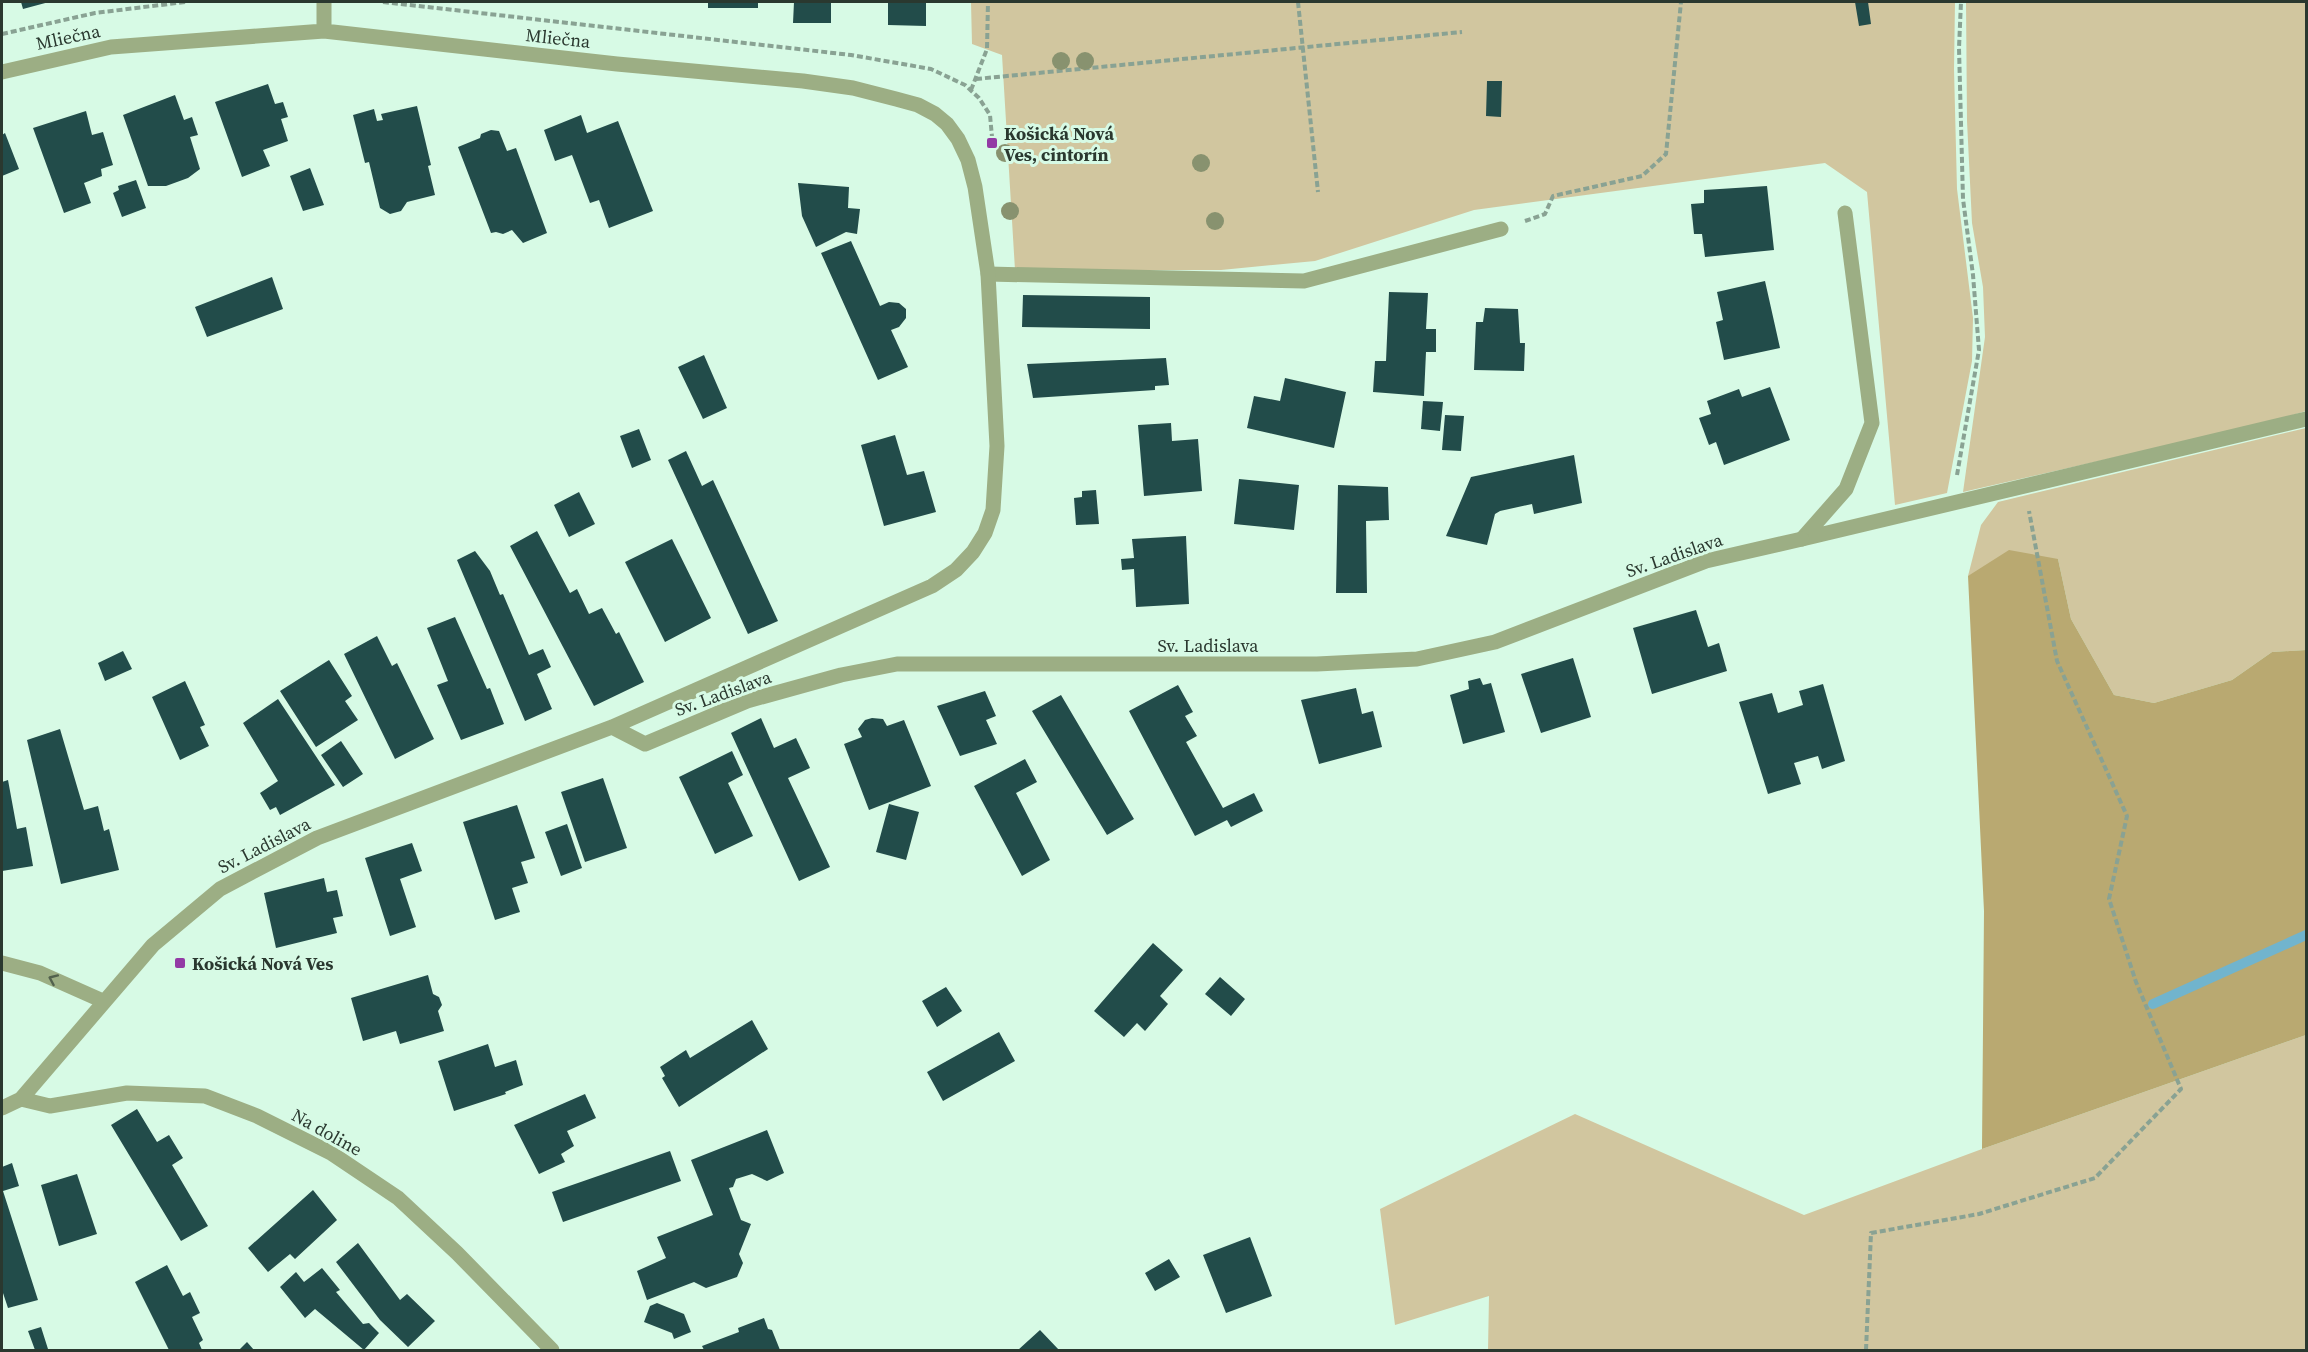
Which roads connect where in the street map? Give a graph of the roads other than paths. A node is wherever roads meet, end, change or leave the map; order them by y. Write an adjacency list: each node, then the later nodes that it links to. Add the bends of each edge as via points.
1 (324, 2): 2 (street)
2 (324, 31): 3 (street, Mliečna, via 111,47); 6 (street, Mliečna, via 803,81 853,88 918,105 947,124 968,160)
3 (2, 72)
4 (1845, 213): 8 (street, via 1872,423 1846,489)
5 (1501, 230): 6 (street, via 1304,281)
6 (988, 274): 9 (street, Sv. Ladislava, via 997,479 993,510 973,552 956,570 932,586)
7 (2307, 419): 8 (street)
8 (1802, 540): 9 (street, Sv. Ladislava, via 1706,561 1495,642 1418,659 1317,664 897,664 747,701 645,744)
9 (612, 727): 11 (street, Sv. Ladislava, via 317,838 220,889 153,945)
10 (2, 963): 11 (street, one-way to 10, via 40,973)
11 (103, 1001): 12 (street, Sv. Ladislava)
12 (21, 1099): 13 (street, Sv. Ladislava); 14 (street, Na doline, via 50,1106 128,1093 205,1096 257,1116 331,1153 398,1198)
13 (2, 1108)
14 (552, 1350)

